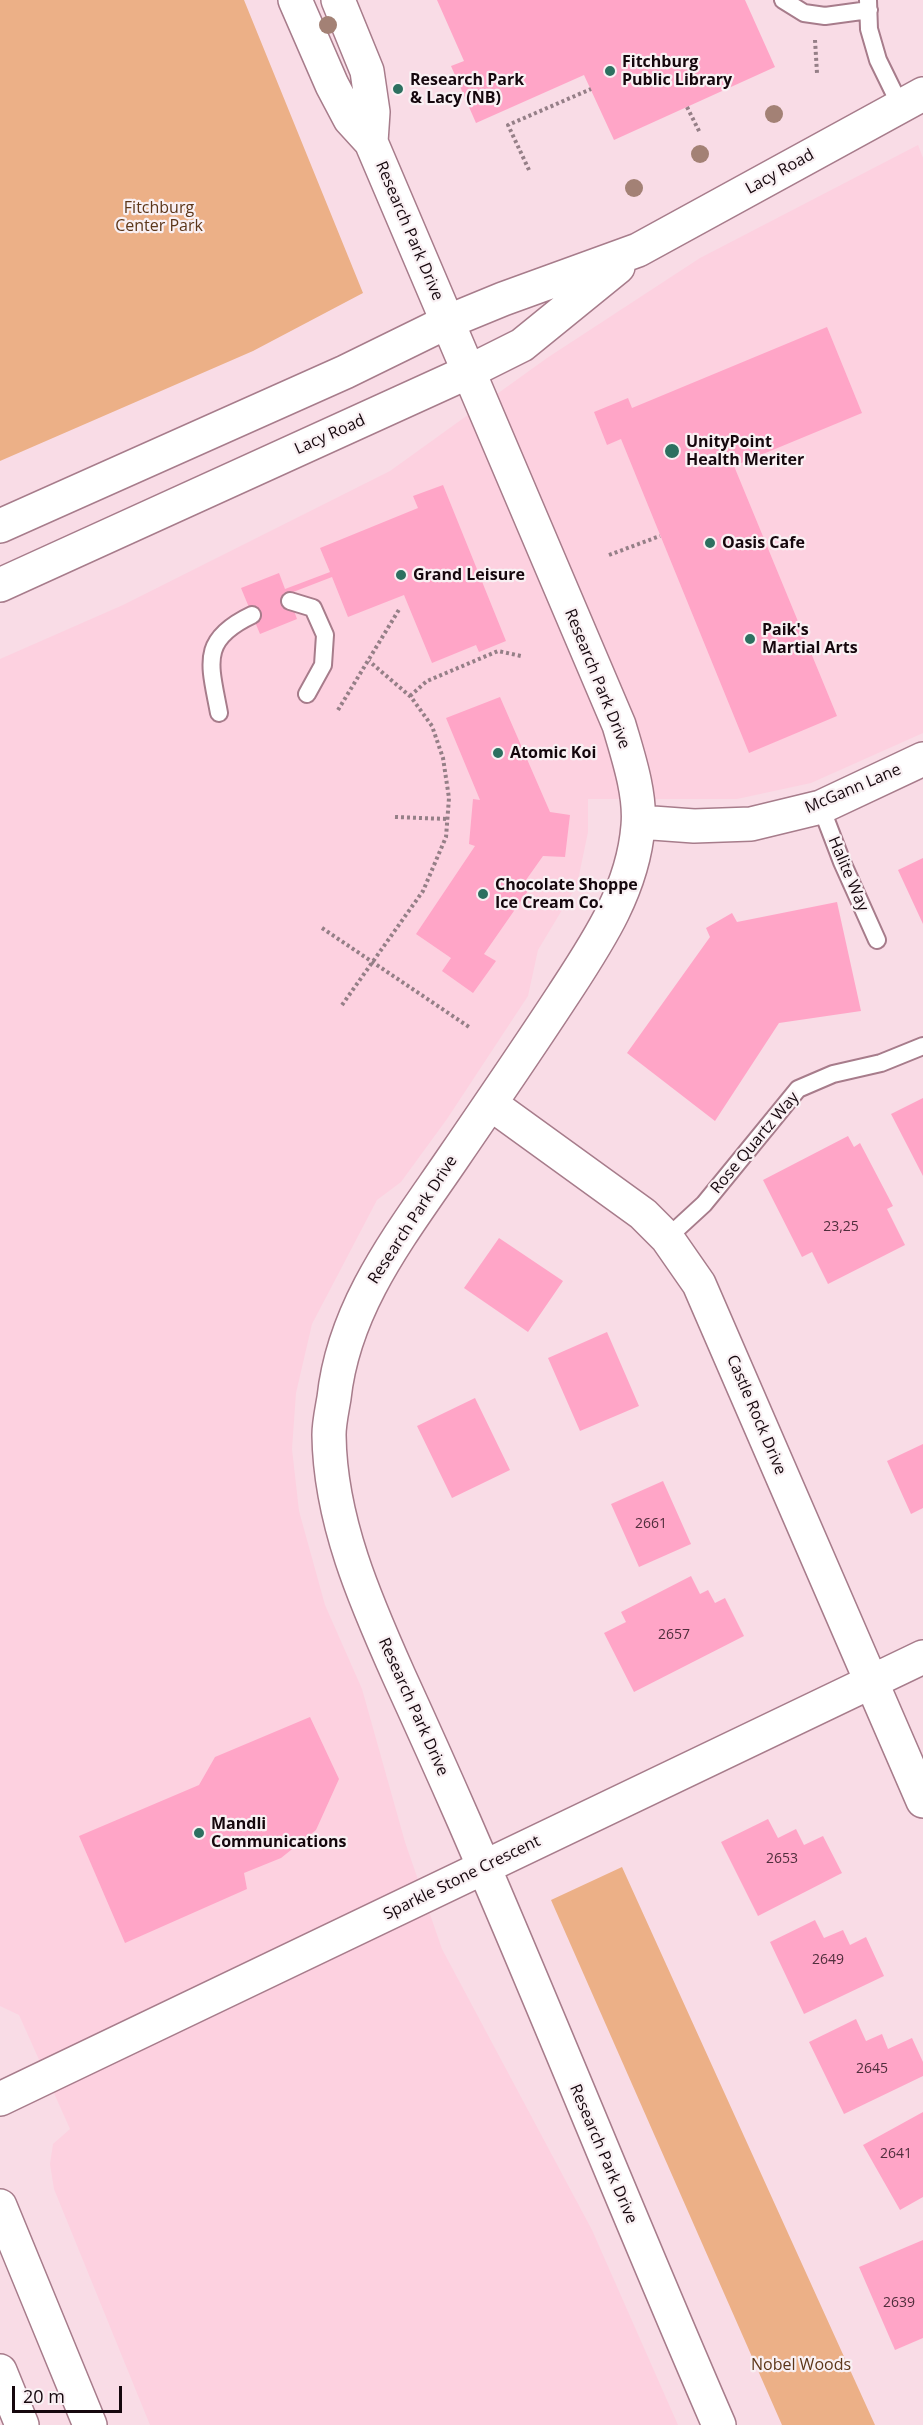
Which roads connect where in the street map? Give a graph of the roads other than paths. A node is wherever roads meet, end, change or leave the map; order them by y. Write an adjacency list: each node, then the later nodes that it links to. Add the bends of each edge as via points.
1 (295, 0): 6 (street, Research Park Drive, via 332,86 350,119)
2 (338, 0): 6 (street, Research Park Drive, via 367,70 374,112)
3 (783, 0): 4 (lane, via 804,13 825,16)
4 (868, 5): 5 (lane, via 869,29 878,60)
5 (911, 99): 7 (street, Lacy Road)
6 (371, 142): 8 (street, Research Park Drive)
7 (638, 250): 8 (street, Lacy Road); 9 (street, Lacy Road, via 522,345)
8 (447, 322): 9 (street, Research Park Drive); 10 (street, Lacy Road, via 345,372)
9 (468, 372): 11 (street, Lacy Road); 18 (street, Research Park Drive, via 619,725 632,767)
10 (0, 526)
11 (0, 585)
12 (290, 601): 14 (lane, via 313,608 325,635 322,665)
13 (252, 615): 15 (lane, via 233,624 217,641 210,661)
14 (307, 694)
15 (219, 713)
16 (923, 759): 17 (street, McGann Lane)
17 (821, 807): 18 (street, McGann Lane, via 751,824 694,826); 19 (lane, Halite Way)
18 (639, 822): 21 (street, Research Park Drive, via 632,864 601,937)
19 (877, 940)
20 (923, 1046): 22 (lane, Rose Quartz Way, via 798,1089 704,1204)
21 (491, 1104): 22 (street, Castle Rock Drive, via 643,1214); 26 (street, Research Park Drive, via 377,1270 351,1322 337,1372 329,1434 336,1501 352,1564)
22 (667, 1238): 24 (street, Castle Rock Drive, via 699,1284)
23 (923, 1657): 24 (street, Sparkle Stone Crescent)
24 (872, 1683): 25 (street, Castle Rock Drive); 26 (street, Sparkle Stone Crescent)
25 (923, 1801)
26 (484, 1868): 27 (street, Sparkle Stone Crescent); 32 (street, Research Park Drive)
27 (0, 2099)
28 (0, 2206): 31 (street)
29 (0, 2371): 30 (street)
30 (22, 2425)
31 (90, 2425)
32 (718, 2425)

